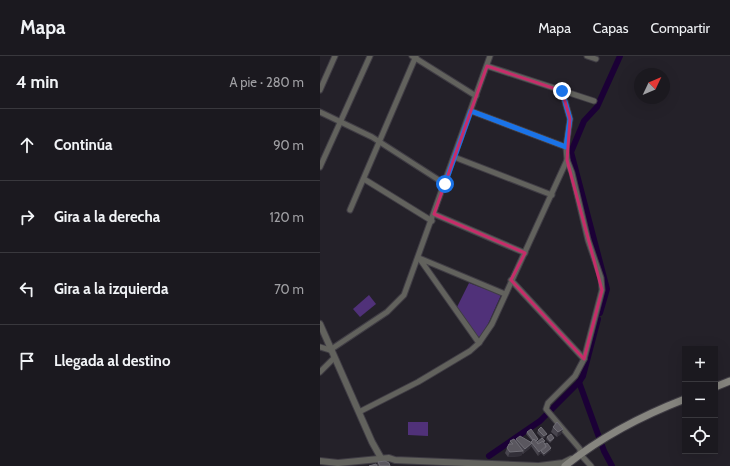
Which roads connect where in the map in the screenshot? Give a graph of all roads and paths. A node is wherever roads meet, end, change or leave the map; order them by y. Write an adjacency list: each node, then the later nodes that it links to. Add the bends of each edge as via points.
1 (335, 56): 8 (street)
2 (370, 56): 14 (street)
3 (490, 56): 7 (street)
4 (587, 56): 6 (street)
5 (414, 57): 10 (street); 15 (street)
6 (596, 59)
7 (487, 66): 9 (street); 10 (street)
8 (320, 90)
9 (562, 91): 11 (street); 16 (street, via 570,119)
10 (476, 96): 12 (street)
11 (594, 101)
12 (471, 111): 16 (street); 17 (street)
13 (320, 112): 14 (street)
14 (341, 121): 15 (street); 19 (street)
15 (379, 142): 20 (street); 21 (street)
16 (566, 147): 18 (street)
17 (454, 157): 21 (street); 22 (street)
18 (567, 160): 22 (street); 35 (street, via 601,278 602,290)
19 (320, 167)
20 (364, 179): 23 (street); 25 (street)
21 (445, 184): 24 (street)
22 (552, 195): 26 (street)
23 (350, 210)
24 (434, 214): 25 (street); 26 (street)
25 (432, 221): 27 (street)
26 (525, 253): 28 (street)
27 (419, 258): 29 (street); 31 (street); 33 (street, via 404,294 397,304)
28 (511, 280): 29 (street); 35 (street)
29 (505, 294): 31 (street, via 492,324)
30 (320, 324): 33 (street)
31 (479, 343): 40 (street, via 418,382)
32 (320, 347): 33 (street)
33 (330, 350): 34 (street)
34 (334, 358): 36 (street); 40 (street)
35 (584, 359): 41 (street, via 574,376 548,403 546,409 580,449)
36 (320, 372)
37 (730, 381): 38 (main road)
38 (718, 386)
39 (682, 400): 41 (main road, via 624,425)
40 (359, 412): 42 (street)
41 (580, 454): 46 (street, via 564,463); 47 (main road); 48 (street)
42 (381, 458): 43 (street); 44 (street, via 338,463)
43 (389, 458): 45 (street); 46 (street)
44 (320, 461)
45 (394, 466)
46 (539, 466)
47 (565, 466)
48 (591, 466)

